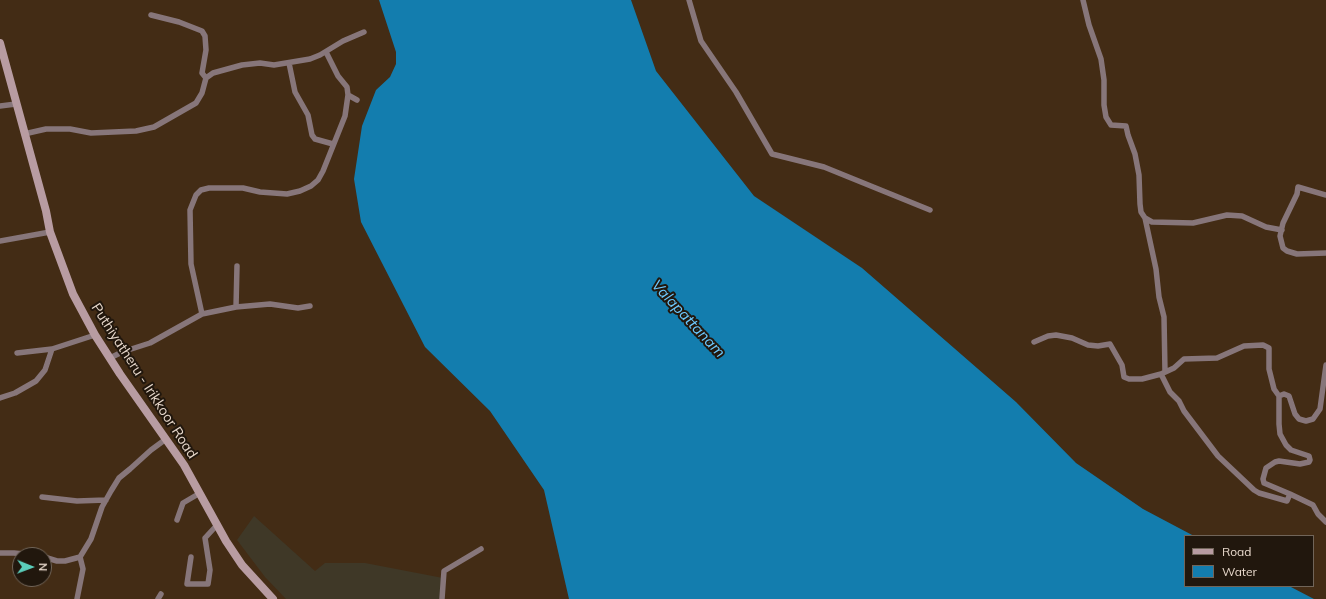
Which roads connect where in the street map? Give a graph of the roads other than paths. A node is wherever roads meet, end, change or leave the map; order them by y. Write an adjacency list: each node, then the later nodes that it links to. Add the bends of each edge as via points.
1 (689, 0): 16 (street, via 701,41 736,92 772,154 824,167)
2 (1083, 0): 17 (street, via 1101,59 1106,116 1111,125 1126,126 1139,174 1140,204)
3 (151, 14): 8 (street, via 202,31 206,50 202,73)
4 (364, 32): 6 (street)
5 (0, 44): 11 (main road, Puthiyatheru - Irikkoor Road)
6 (326, 52): 7 (street); 9 (street, via 338,76 347,87)
7 (289, 63): 8 (street, via 242,65 213,73); 14 (street, via 295,92 308,115 312,135 315,139)
8 (206, 78): 13 (street, via 196,104 154,127 136,131 91,133 70,129 46,129)
9 (348, 95): 10 (street); 14 (street, via 344,116)
10 (357, 100)
11 (16, 104): 12 (street); 13 (main road, Puthiyatheru - Irikkoor Road)
12 (0, 106)
13 (24, 134): 19 (main road, Puthiyatheru - Irikkoor Road)
14 (333, 144): 25 (street, via 318,180 300,191 286,194 243,188 210,188 201,190 196,195 190,210 191,264)
15 (1326, 195): 18 (street, via 1298,187)
16 (930, 210)
17 (1144, 218): 18 (street, via 1152,222 1193,223 1227,215 1242,216 1266,228); 32 (street, via 1164,317)
18 (1282, 230): 21 (street, via 1281,242 1287,251 1296,254)
19 (50, 232): 20 (street); 26 (main road, Puthiyatheru - Irikkoor Road)
20 (0, 241)
21 (1326, 253)
22 (237, 266): 24 (street)
23 (310, 306): 24 (street, via 298,308 270,304)
24 (236, 307): 25 (street)
25 (202, 314): 30 (street, via 150,343)
26 (92, 336): 28 (street); 30 (main road, Puthiyatheru - Irikkoor Road)
27 (1034, 342): 32 (street, via 1056,335 1088,345 1110,344 1122,365 1124,377 1142,379)
28 (52, 349): 29 (street); 34 (street, via 45,370 36,381)
29 (17, 353)
30 (110, 358): 35 (main road, Puthiyatheru - Irikkoor Road)
31 (1326, 366): 33 (street, via 1320,408 1313,419 1299,419 1289,396)
32 (1163, 373): 33 (street, via 1184,359 1218,358 1244,346 1264,345 1269,348 1269,369 1274,389); 37 (street, via 1170,392 1179,400 1218,456 1244,482 1259,493 1287,501)
33 (1279, 396): 37 (street, via 1280,434 1291,450 1306,455 1310,460 1306,463 1279,461 1269,464 1264,474 1264,483)
34 (0, 398)
35 (166, 439): 36 (main road, Puthiyatheru - Irikkoor Road); 39 (street, via 119,478)
36 (200, 493): 40 (street, via 184,503); 42 (main road, Puthiyatheru - Irikkoor Road)
37 (1290, 494): 41 (street, via 1313,505)
38 (42, 497): 39 (street, via 77,501)
39 (106, 500): 46 (street, via 91,539)
40 (177, 520)
41 (1326, 522)
42 (217, 525): 47 (street, via 205,538 210,570 208,584 187,584); 50 (main road, Puthiyatheru - Irikkoor Road, via 242,564)
43 (481, 548): 51 (street, via 444,571)
44 (12, 553): 45 (street)
45 (0, 554)
46 (80, 557): 48 (street, via 65,561); 49 (street, via 83,569)
47 (191, 557)
48 (52, 559)
49 (77, 599)
50 (273, 599)
51 (442, 599)

